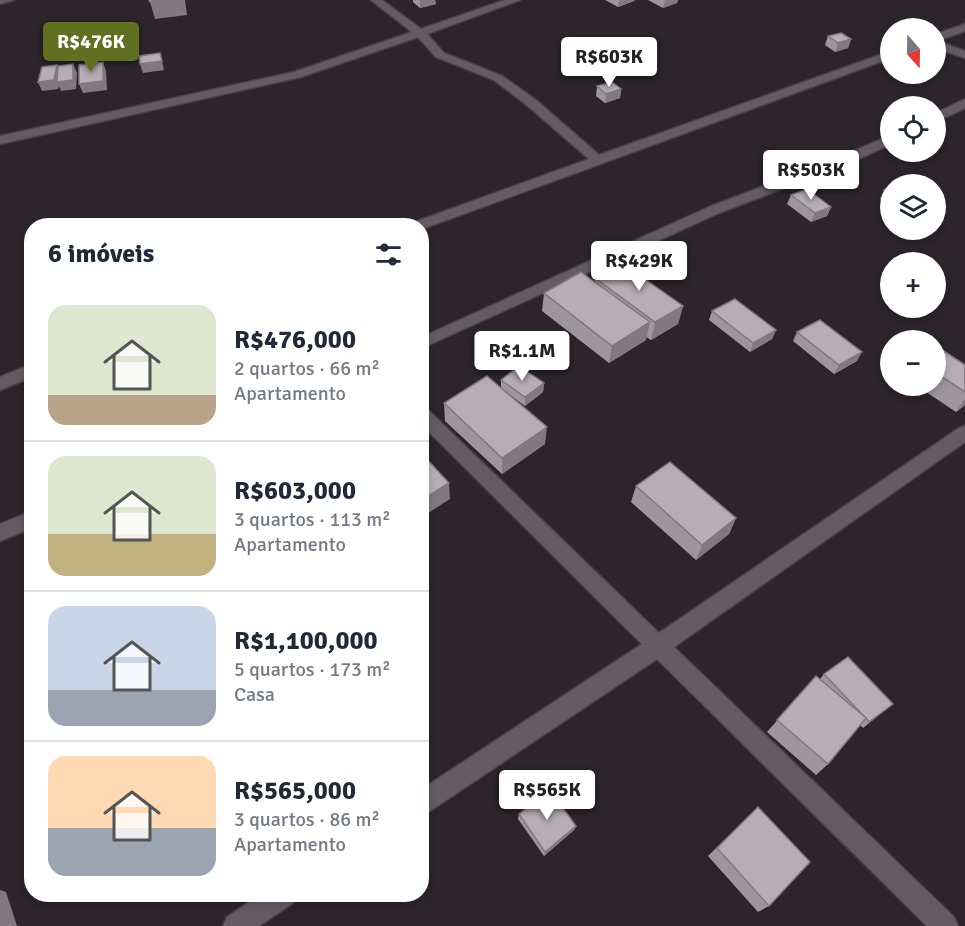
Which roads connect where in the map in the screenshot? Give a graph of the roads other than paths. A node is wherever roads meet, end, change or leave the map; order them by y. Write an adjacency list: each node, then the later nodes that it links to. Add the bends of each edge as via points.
1 (9, 0): 4 (street)
2 (376, 0): 6 (street)
3 (515, 0): 6 (street)
4 (0, 1)
5 (965, 27): 7 (street)
6 (420, 33): 13 (street, via 297,75); 15 (street, via 440,55 498,78)
7 (946, 34)
8 (946, 48): 9 (street)
9 (965, 55)
10 (880, 58): 15 (street)
11 (965, 103): 12 (street)
12 (946, 113)
13 (0, 140)
14 (880, 144): 17 (street, via 714,210)
15 (598, 161): 16 (street)
16 (429, 222)
17 (429, 340)
18 (24, 374): 19 (street)
19 (0, 384)
20 (429, 422): 24 (street)
21 (965, 433): 24 (street)
22 (24, 522): 23 (street)
23 (0, 533)
24 (658, 646): 25 (street); 28 (street)
25 (429, 798)
26 (272, 902): 27 (street)
27 (236, 926)
28 (945, 926)

